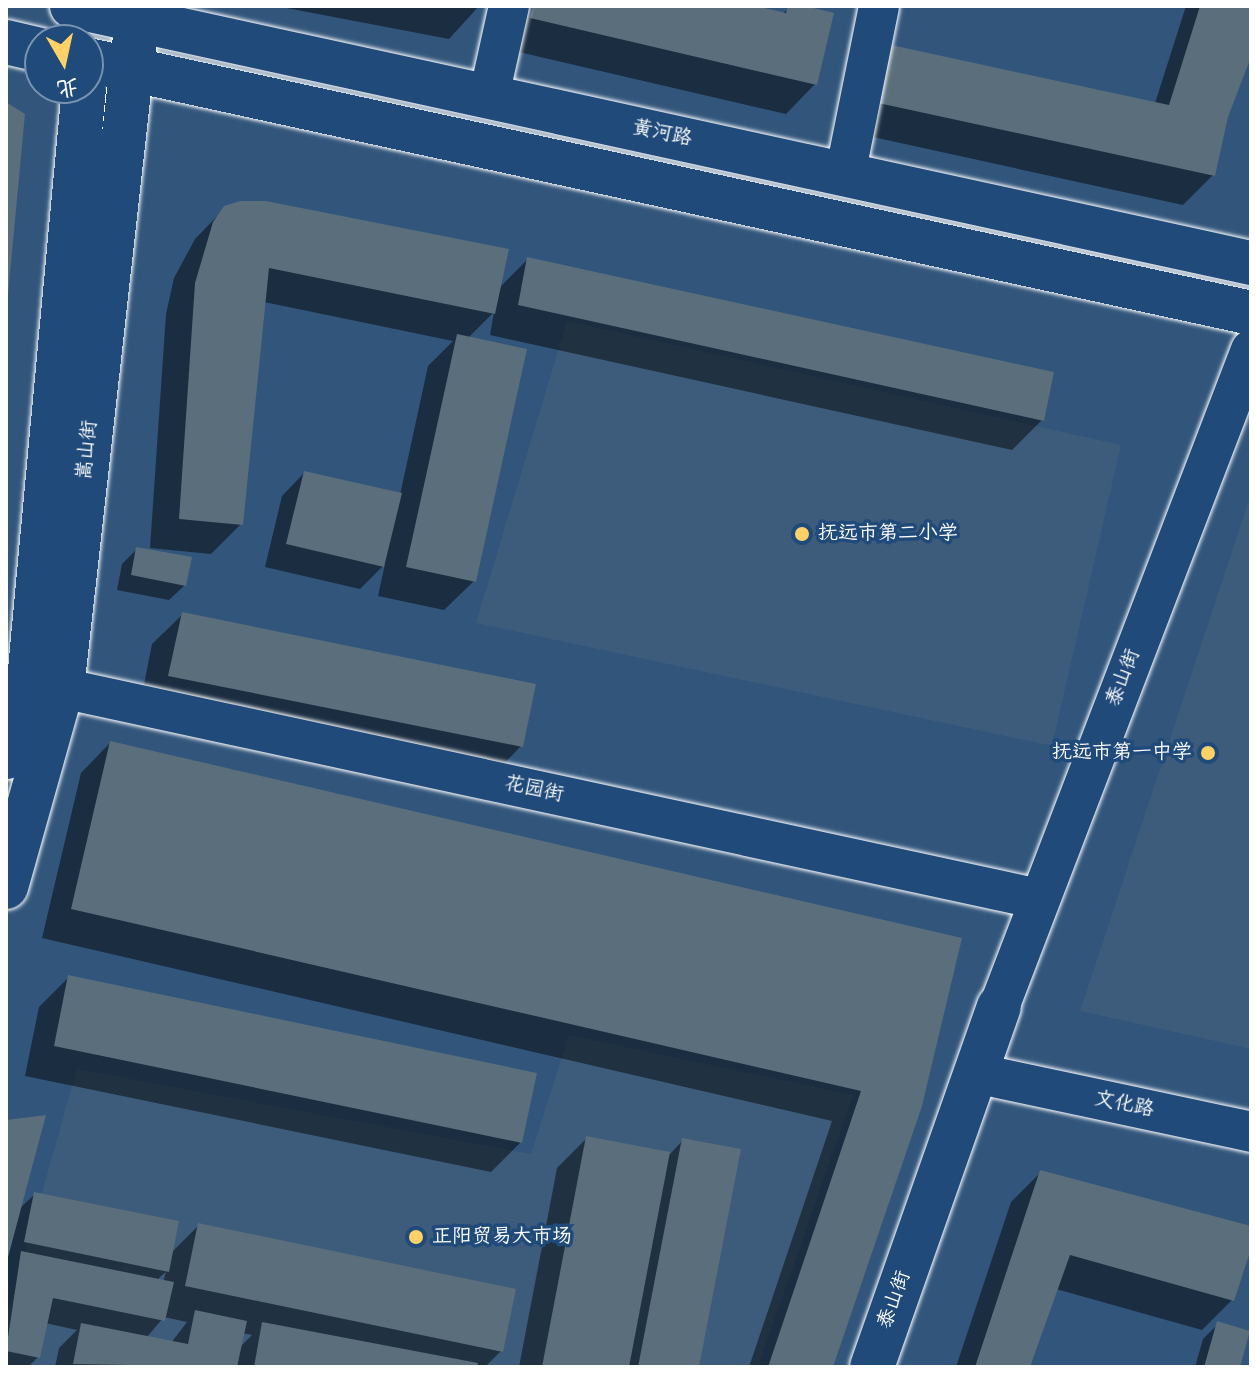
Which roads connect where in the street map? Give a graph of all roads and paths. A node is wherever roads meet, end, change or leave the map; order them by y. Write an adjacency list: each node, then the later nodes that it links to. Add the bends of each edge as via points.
1 (509, 6): 6 (street)
2 (879, 6): 8 (street)
3 (139, 12): 4 (main road, 黄河路); 5 (main road, 嵩山街); 6 (main road, 黄河路)
4 (88, 19)
5 (109, 64): 10 (main road); 12 (main road, 嵩山街)
6 (489, 96): 8 (main road, 黄河路)
7 (83, 104): 12 (main road, 嵩山街)
8 (845, 175): 9 (main road, 黄河路)
9 (1251, 263)
10 (1251, 313)
11 (1251, 350): 15 (street, 泰山街)
12 (46, 685): 13 (main road, 嵩山街); 14 (main road, 嵩山街); 15 (street, 花园街)
13 (6, 757)
14 (6, 887)
15 (1039, 899): 16 (street, 泰山街)
16 (999, 1007): 17 (main road, 泰山街); 19 (main road, 泰山街)
17 (998, 1078): 18 (street, 文化路); 20 (main road, 泰山街)
18 (1251, 1132)
19 (872, 1367)
20 (902, 1367)

